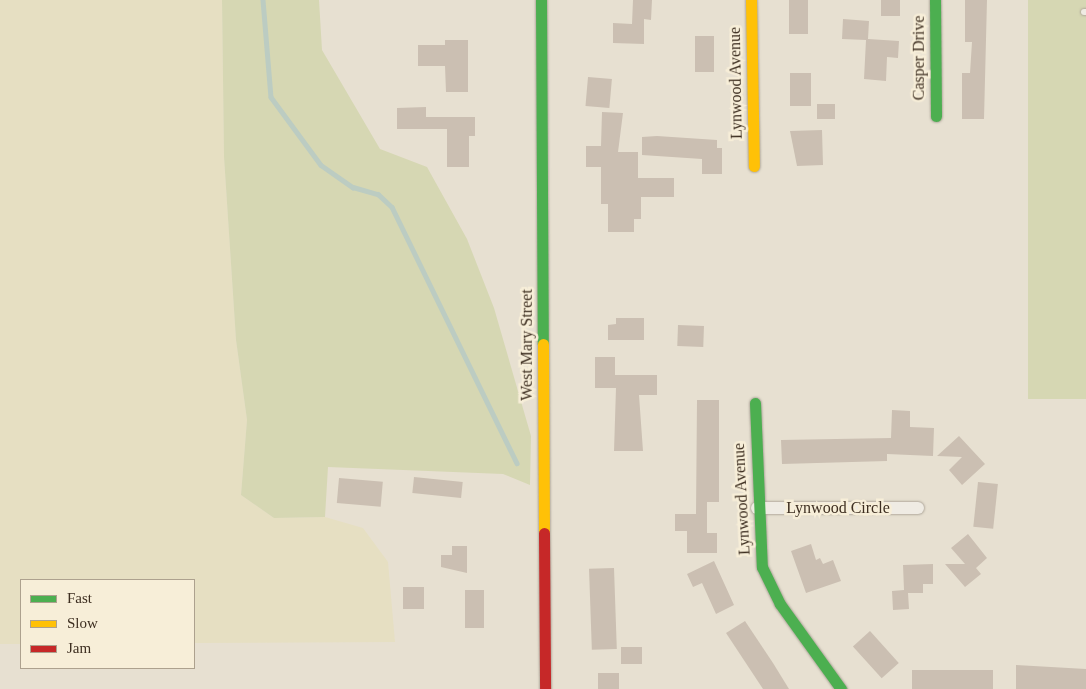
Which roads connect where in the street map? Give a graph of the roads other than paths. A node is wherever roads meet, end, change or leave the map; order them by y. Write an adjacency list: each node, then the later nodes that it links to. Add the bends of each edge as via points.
1 (541, 0): 9 (main road, West Mary Street)
2 (751, 0): 5 (main road, Lynwood Avenue)
3 (935, 0): 4 (main road, Casper Drive)
4 (936, 116)
5 (754, 166)
6 (755, 403): 7 (main road, Lynwood Avenue)
7 (757, 508): 8 (street, Lynwood Circle); 10 (main road, Lynwood Avenue, via 762,567 780,604)
8 (918, 508)
9 (545, 689)
10 (841, 689)

